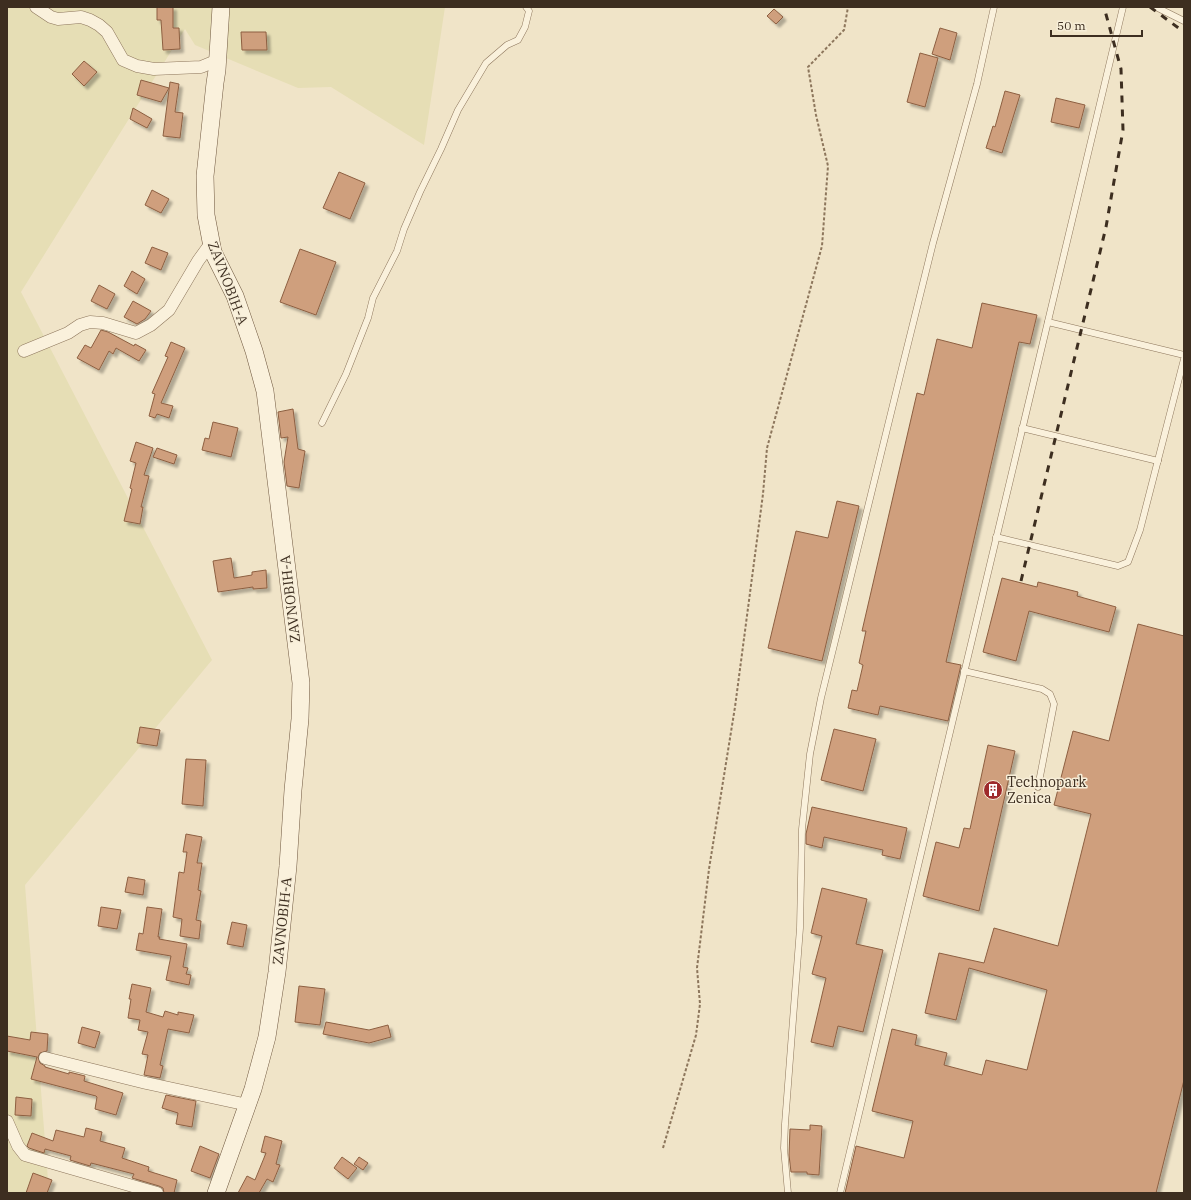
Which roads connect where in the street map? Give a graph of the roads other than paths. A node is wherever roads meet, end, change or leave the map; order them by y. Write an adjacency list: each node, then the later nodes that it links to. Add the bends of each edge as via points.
1 (36, 7): 8 (street, via 58,19 81,17 99,24 110,36 123,60 137,66 154,69 201,67)
2 (221, 7): 8 (main road, ZAVNOBIH-A)
3 (526, 7): 14 (lane, via 529,11 518,40 486,63 458,110 404,229 398,251 373,298 346,374)
4 (994, 7): 25 (lane, via 977,84 933,243 848,586 810,754 802,829 800,928 785,1124 784,1148)
5 (1123, 7): 10 (lane)
6 (1156, 7): 7 (lane)
7 (1184, 21)
8 (218, 60): 9 (main road, ZAVNOBIH-A, via 205,176 206,215)
9 (211, 243): 11 (street, via 169,310 151,325 136,333 103,323 90,322); 21 (main road, ZAVNOBIH-A, via 235,296 254,351 264,391 301,683 288,866 277,972 267,1037)
10 (1048, 322): 12 (lane); 15 (lane)
11 (24, 352)
12 (1184, 355)
13 (1184, 358): 16 (lane)
14 (322, 423)
15 (1022, 428): 16 (lane); 17 (lane)
16 (1158, 461): 17 (lane, via 1140,530 1128,562 1118,566)
17 (996, 537): 18 (lane)
18 (964, 671): 19 (lane, via 1042,689 1050,694 1054,704); 26 (lane)
19 (1038, 787)
20 (45, 1058): 21 (street)
21 (248, 1105): 24 (main road, ZAVNOBIH-A)
22 (7, 1121): 23 (street, via 18,1146 25,1154)
23 (157, 1193)
24 (216, 1193)
25 (788, 1193)
26 (840, 1193)

